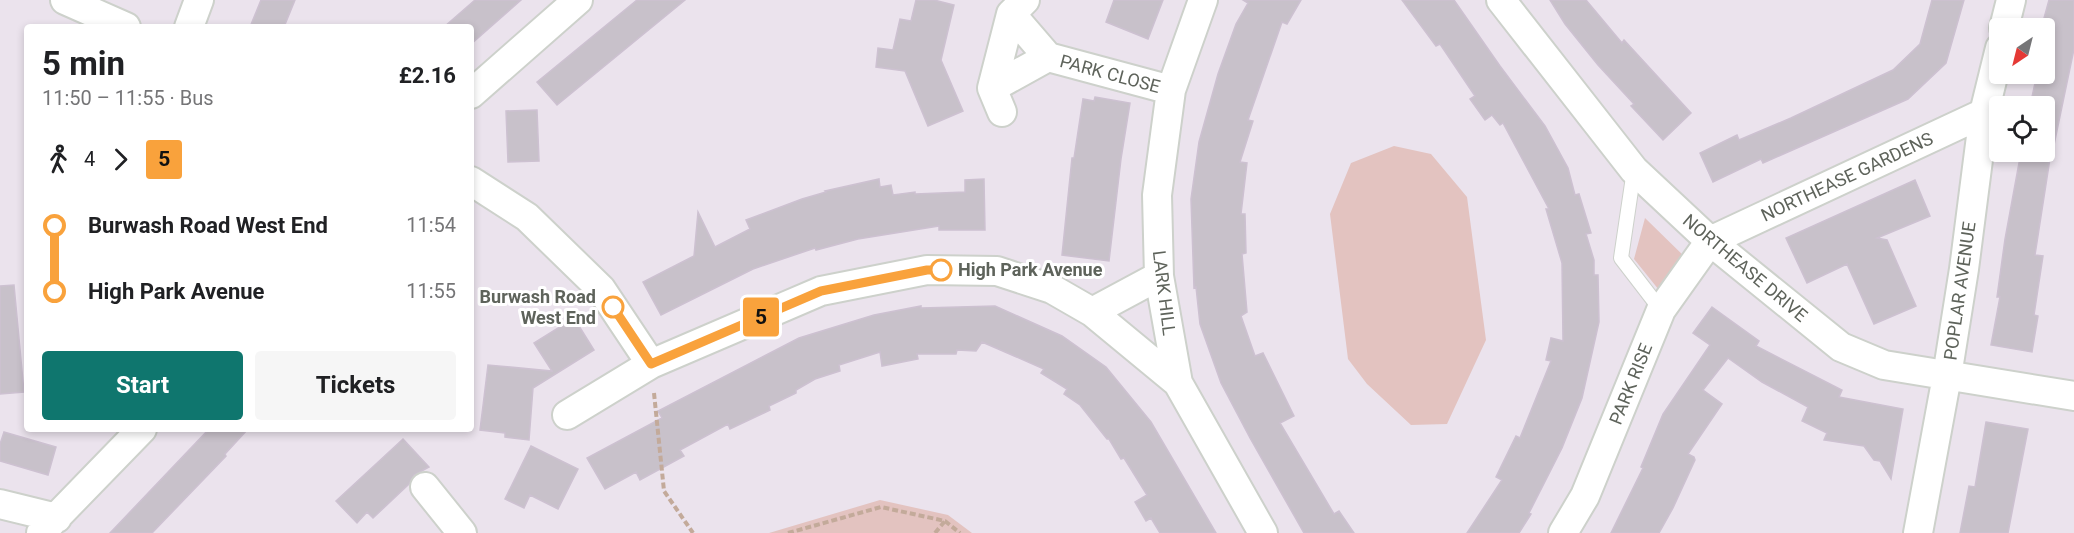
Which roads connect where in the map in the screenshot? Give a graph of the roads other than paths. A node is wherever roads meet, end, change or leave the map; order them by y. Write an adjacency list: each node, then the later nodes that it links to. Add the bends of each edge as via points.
1 (65, 0): 9 (street)
2 (200, 0): 10 (street)
3 (578, 0): 14 (street)
4 (1203, 0): 13 (street, LARK HILL)
5 (1501, 0): 16 (street, NORTHEASE DRIVE)
6 (2011, 0): 8 (street)
7 (1018, 7): 11 (street, PARK CLOSE); 11 (street, PARK CLOSE, via 997,100)
8 (2006, 18)
9 (119, 24)
10 (190, 24)
11 (1048, 57): 13 (street, PARK CLOSE)
12 (1991, 84): 15 (street, POPLAR AVENUE)
13 (1171, 90): 19 (street, LARK HILL, via 1157,195)
14 (474, 91)
15 (1984, 113): 18 (street, NORTHEASE GARDENS); 23 (street, POPLAR AVENUE)
16 (1634, 170): 18 (street, NORTHEASE DRIVE); 20 (lane, via 1621,258)
17 (474, 183): 22 (street, via 527,217 601,289)
18 (1710, 242): 20 (street, PARK RISE); 23 (street, NORTHEASE DRIVE, via 1841,347 1884,365)
19 (1159, 276): 21 (street); 24 (street, LARK HILL)
20 (1661, 310): 33 (street, PARK RISE, via 1585,496)
21 (1092, 312): 22 (street, via 1052,289 997,271 927,270 821,291); 24 (street)
22 (651, 364): 26 (street)
23 (1947, 376): 25 (street, NORTHEASE DRIVE); 34 (street, POPLAR AVENUE)
24 (1178, 383): 32 (street, LARK HILL)
25 (2074, 396)
26 (567, 415)
27 (139, 432): 30 (street)
28 (425, 487): 31 (street)
29 (0, 504): 30 (street)
30 (49, 526)
31 (462, 533)
32 (1263, 533)
33 (1563, 533)
34 (1918, 533)

